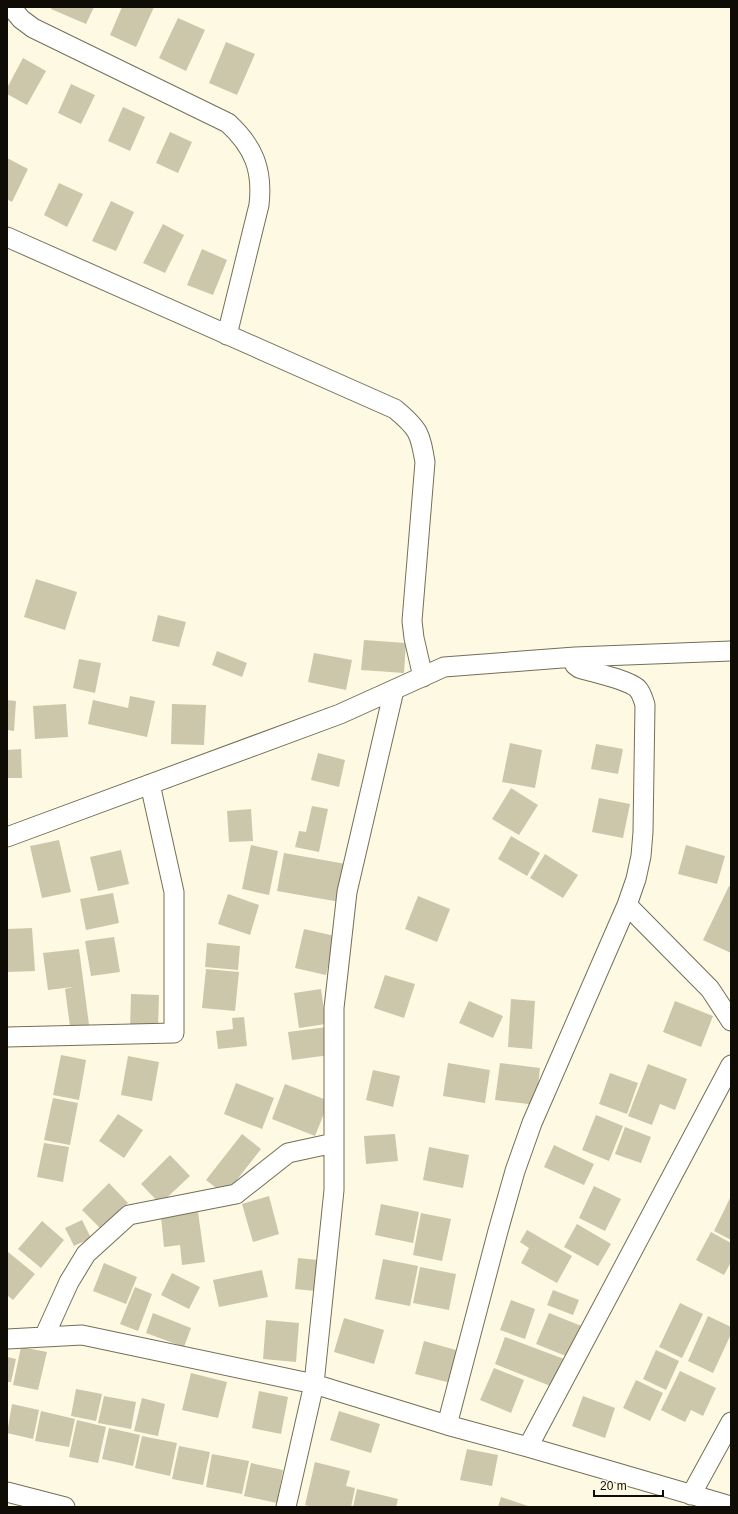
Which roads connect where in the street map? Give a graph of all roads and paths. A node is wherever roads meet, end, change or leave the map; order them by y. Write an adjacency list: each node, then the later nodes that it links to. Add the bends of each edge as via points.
1 (11, 7): 3 (street, via 33,28 228,123 249,147 259,176 259,205)
2 (7, 237): 3 (street)
3 (227, 335): 6 (street, via 395,408 412,423 421,438 425,462 412,622)
4 (731, 651): 5 (street)
5 (575, 657): 6 (street, via 444,667); 10 (street, via 575,666 579,668 629,683 637,689 645,705 641,856)
6 (423, 677): 7 (street)
7 (394, 690): 8 (street, via 340,714); 14 (street, via 347,892 334,1008)
8 (150, 784): 9 (street); 12 (street, via 174,892 174,1033)
9 (7, 837)
10 (627, 905): 11 (street, via 710,989); 19 (street, via 532,1123 515,1171)
11 (731, 1021)
12 (7, 1037)
13 (731, 1065): 20 (street)
14 (334, 1143): 15 (street, via 288,1153 236,1194 129,1214 86,1254 68,1282); 17 (street, via 334,1190)
15 (44, 1337): 16 (street); 17 (street, via 82,1335)
16 (7, 1339)
17 (314, 1384): 19 (street); 25 (street)
18 (731, 1422): 22 (street)
19 (447, 1425): 20 (street)
20 (528, 1447): 22 (street)
21 (7, 1492): 24 (street)
22 (691, 1495): 23 (street)
23 (731, 1506)
24 (65, 1507)
25 (286, 1507)

